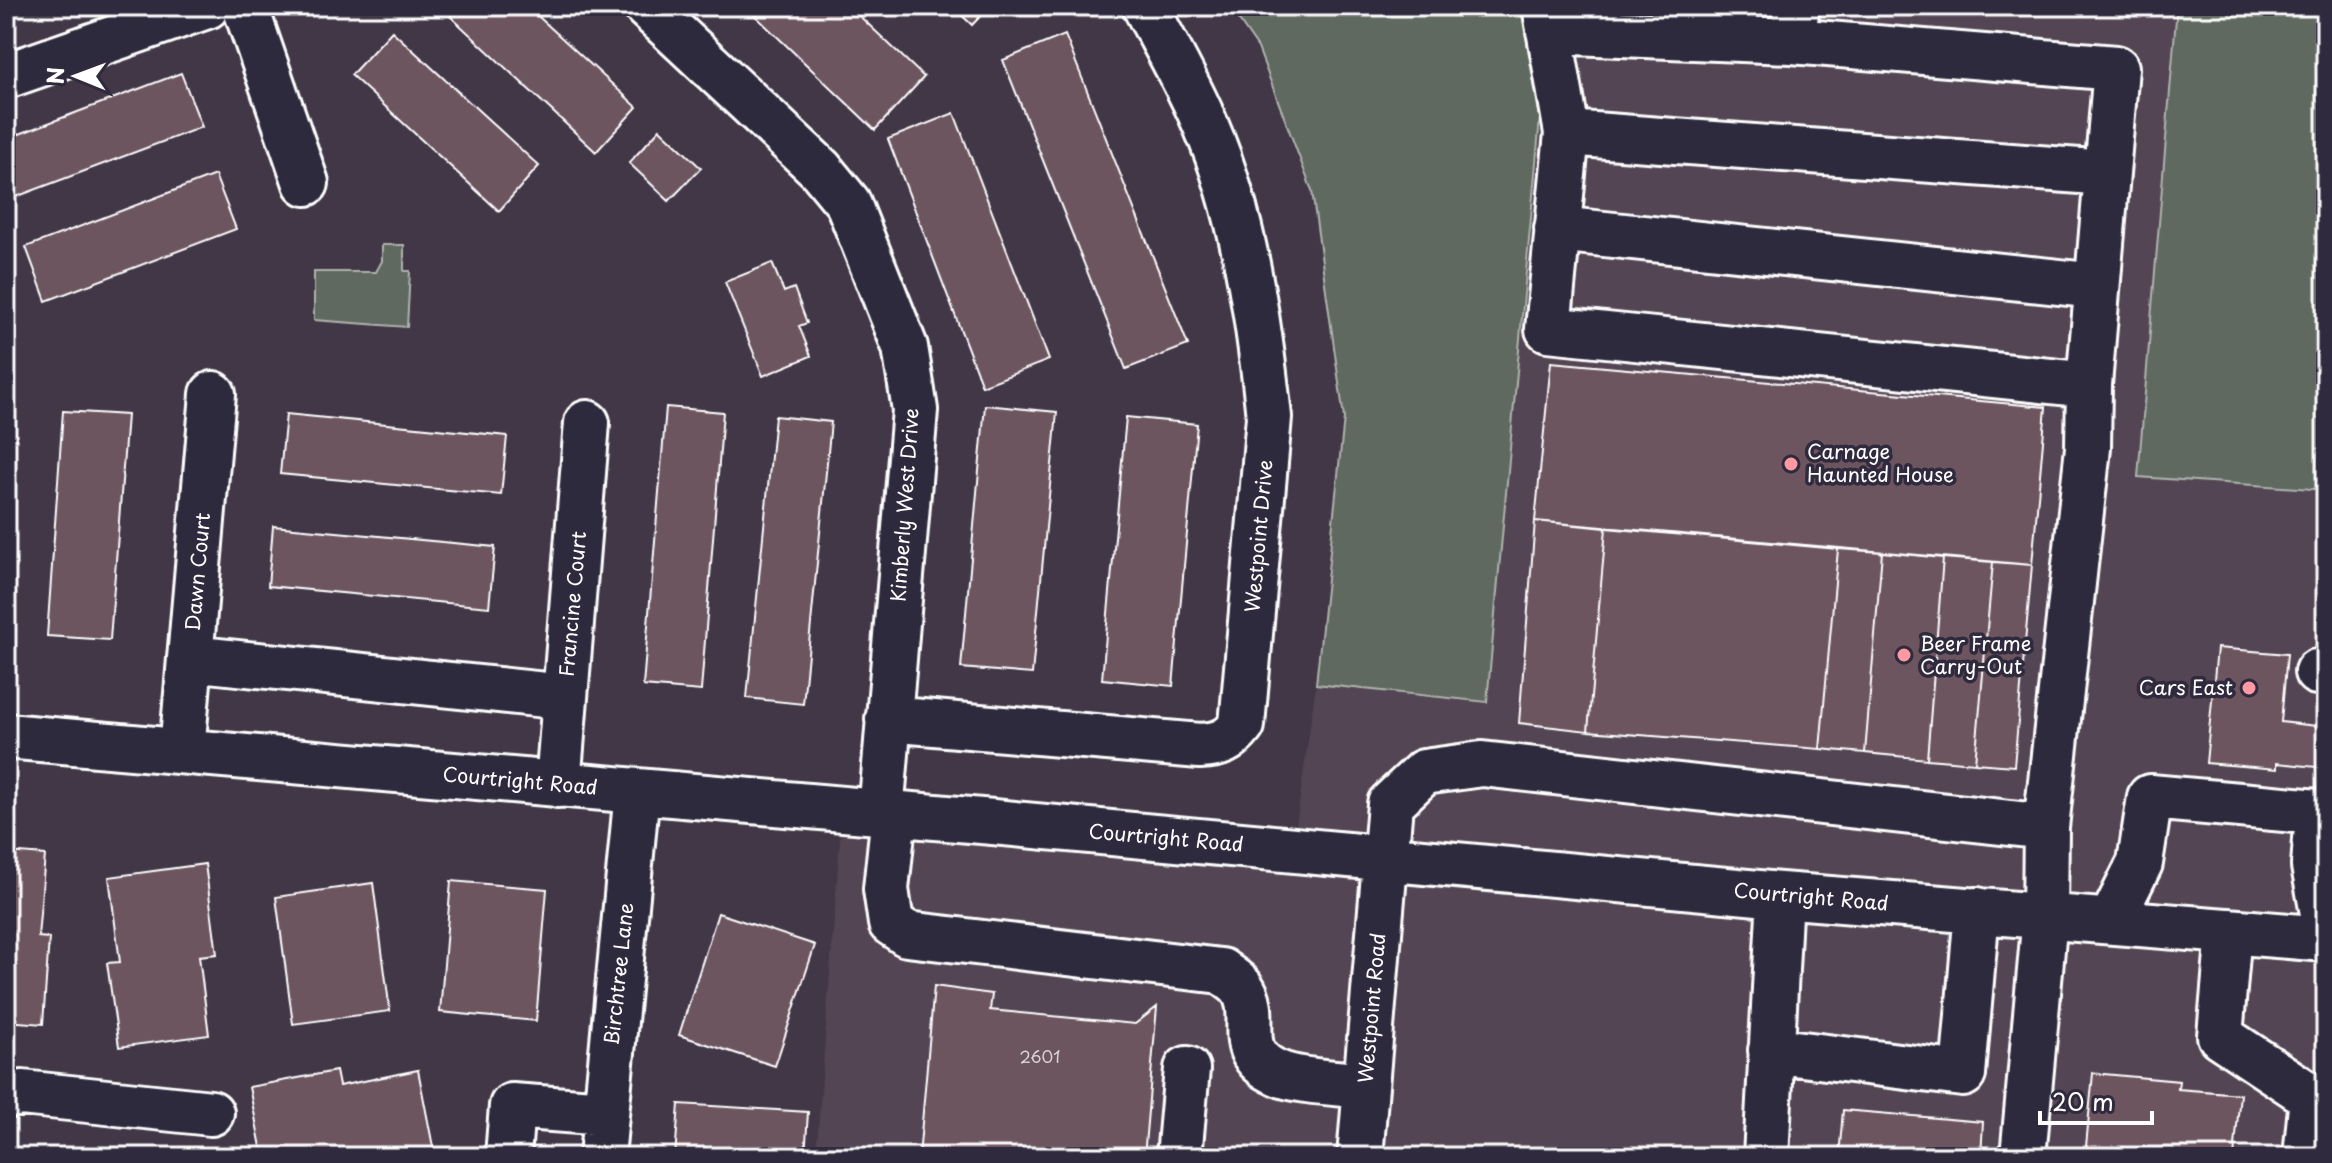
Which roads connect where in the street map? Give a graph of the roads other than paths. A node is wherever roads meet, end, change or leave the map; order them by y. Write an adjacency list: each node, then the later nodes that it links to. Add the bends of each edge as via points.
1 (207, 6): 7 (street)
2 (245, 6): 10 (street)
3 (646, 6): 18 (street, Kimberly West Drive, via 820,169 848,203 905,347 915,410)
4 (1145, 6): 18 (street, Westpoint Drive, via 1206,126 1236,211 1264,369 1269,417 1242,725 1232,738 1200,746)
5 (1547, 18): 6 (street); 8 (street)
6 (1794, 23): 9 (street, via 2116,68)
7 (6, 76)
8 (1567, 133): 9 (street); 11 (street)
9 (2107, 173): 12 (street)
10 (306, 183)
11 (1557, 229): 12 (street); 13 (street, via 1548,329)
12 (2097, 286): 13 (street)
13 (2089, 385): 25 (street, via 2088,448)
14 (213, 394): 16 (street, Dawn Court)
15 (587, 423): 17 (street, Francine Court)
16 (190, 658): 17 (street); 20 (street, Dawn Court)
17 (565, 697): 21 (street, Francine Court)
18 (888, 719): 24 (street, Kimberly West Drive)
19 (6, 736): 20 (street, Courtright Road)
20 (182, 751): 21 (street, Courtright Road)
21 (558, 785): 22 (street, Courtright Road)
22 (637, 791): 24 (street, Courtright Road); 39 (street, Birchtree Lane)
23 (2322, 812): 30 (street, via 2150,797 2140,863); 31 (street, via 2314,866)
24 (888, 814): 26 (street, Courtright Road); 36 (street, Kimberly West Drive, via 886,889 891,923 907,934 1221,971 1241,987 1249,1006 1249,1042 1260,1063 1281,1075)
25 (2046, 827): 26 (street, Westpoint Road, via 1482,764 1424,772 1390,804); 29 (street)
26 (1385, 859): 27 (street, Courtright Road); 36 (street, Westpoint Road)
27 (1780, 895): 28 (street, Courtright Road); 34 (street)
28 (1977, 910): 29 (street, Courtright Road); 34 (street, via 1963,1074)
29 (2045, 916): 30 (street, Courtright Road); 45 (street)
30 (2111, 921): 32 (street, Courtright Road)
31 (2326, 929)
32 (2229, 931): 33 (street, Courtright Road); 46 (street, via 2220,1036 2312,1097)
33 (2326, 939)
34 (1771, 1050): 44 (street)
35 (1187, 1069): 42 (street)
36 (1366, 1086): 43 (street, Westpoint Road)
37 (6, 1096): 38 (street, via 22,1093)
38 (211, 1113)
39 (606, 1113): 40 (street, via 512,1106); 41 (street, Birchtree Lane)
40 (508, 1157)
41 (602, 1157)
42 (1179, 1157)
43 (1360, 1157)
44 (1766, 1157)
45 (2023, 1157)
46 (2306, 1157)

